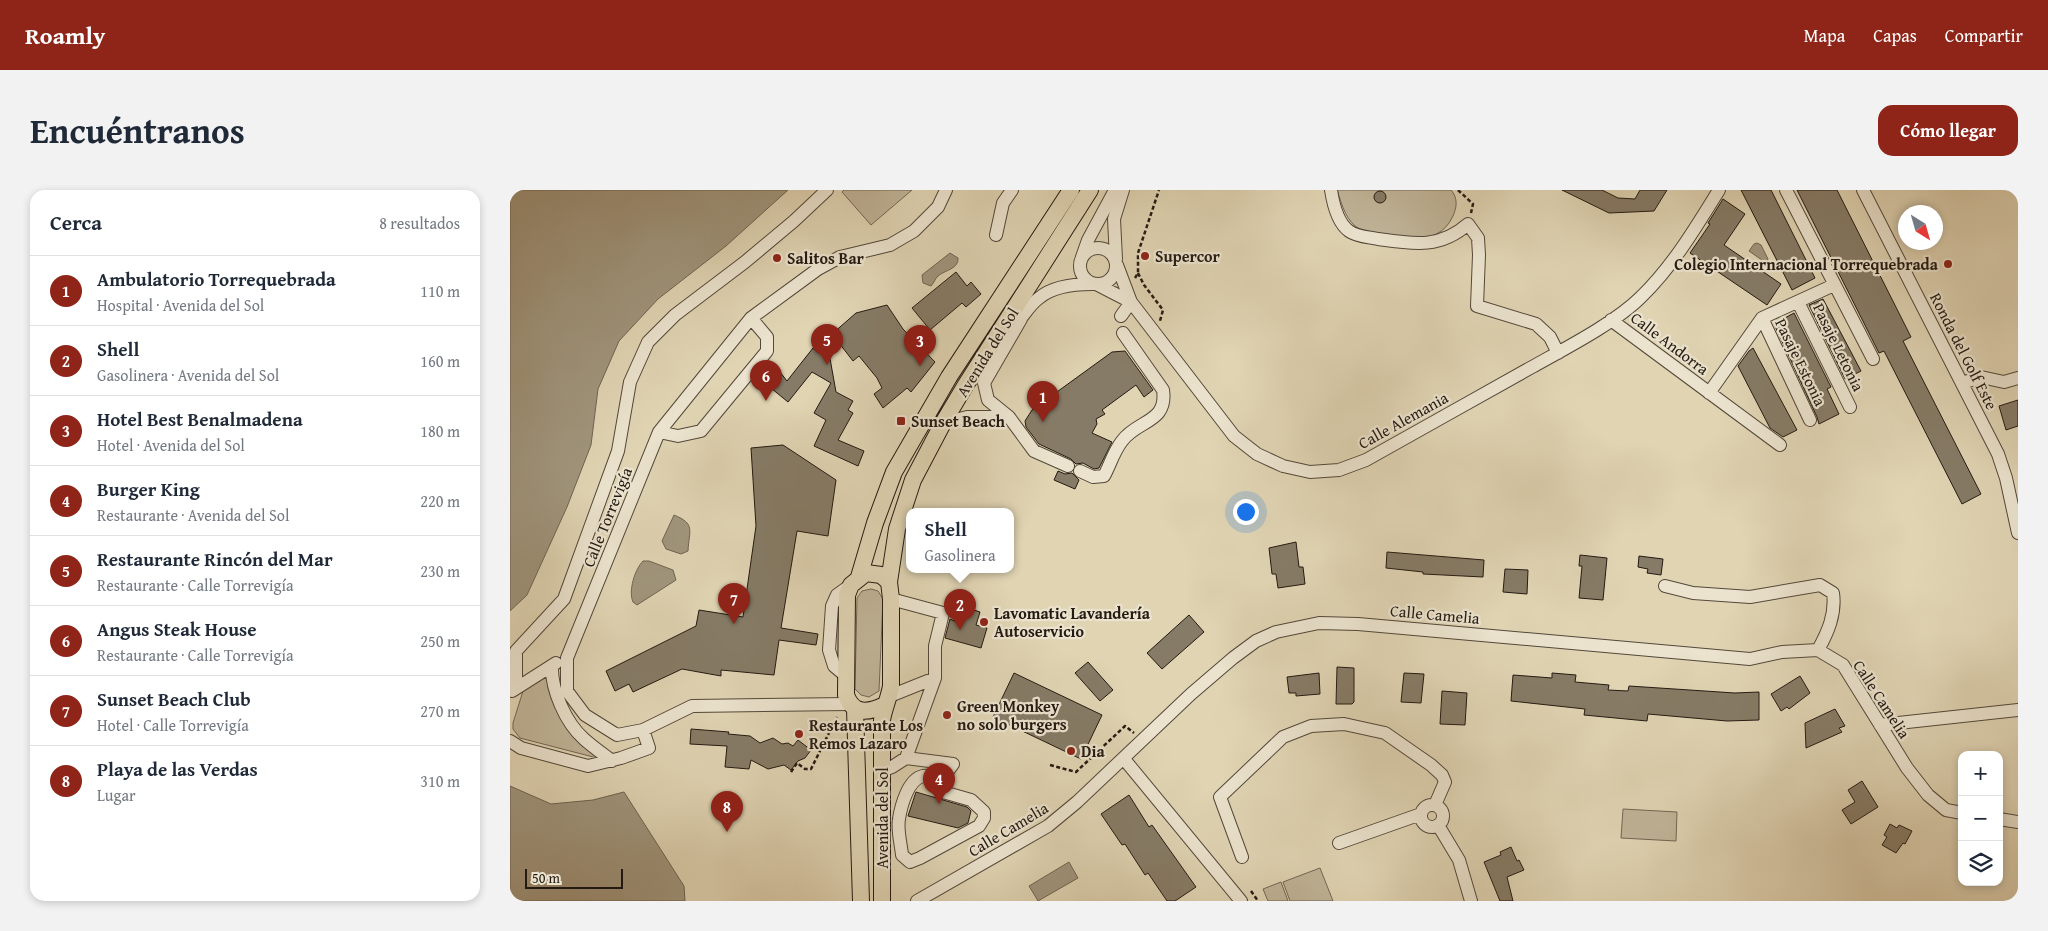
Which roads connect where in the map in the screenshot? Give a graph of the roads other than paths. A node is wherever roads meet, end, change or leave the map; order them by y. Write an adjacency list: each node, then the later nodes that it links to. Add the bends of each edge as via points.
1 (827, 190): 48 (street, via 648,342 630,382 618,451 564,600 516,651)
2 (946, 190): 20 (street, Calle Torrevigía, via 938,207 914,231 890,245 840,257 818,269)
3 (1012, 190): 12 (street, via 1004,203)
4 (1071, 190): 40 (main road, Avenida del Sol, via 949,377 894,472)
5 (1090, 190): 29 (main road, Avenida del Sol)
6 (1116, 190): 13 (street, via 1088,240)
7 (1124, 190): 14 (street, via 1114,219)
8 (1330, 190): 25 (street, via 1339,218 1348,231 1356,235 1412,244 1430,243 1456,235 1468,224 1478,238 1477,306 1536,324 1550,337)
9 (1719, 190): 23 (street, Calle Alemania, via 1664,271 1640,298)
10 (1786, 190): 16 (street)
11 (1863, 190): 28 (street, Ronda del Golf Este)
12 (996, 235)
13 (1082, 258): 14 (street, via 1090,249 1096,248 1108,250); 15 (street, via 1080,270 1087,281)
14 (1116, 262): 15 (street, via 1110,281); 17 (street)
15 (1095, 284): 17 (street, Calle Alemania); 22 (street, via 1076,284 1047,293)
16 (1834, 285): 18 (street); 26 (street)
17 (1129, 297): 19 (street); 25 (street, Calle Alemania, via 1234,436 1257,454 1283,466 1310,472 1339,470 1366,460)
18 (1798, 302): 21 (street); 31 (street, Pasaje Letonia)
19 (1121, 316)
20 (751, 318): 35 (street, Calle Torrevigía); 35 (street, via 767,337 767,351 701,431 678,436)
21 (1762, 318): 30 (street, Calle Andorra); 33 (street, Pasaje Estonia)
22 (1021, 319): 29 (street); 32 (street, via 984,383 988,400)
23 (1611, 320): 25 (street, Calle Alemania); 30 (street, Calle Andorra)
24 (1123, 333): 32 (street, via 1163,390 1168,409 1162,410 1122,440 1104,476 1093,477 1034,451)
25 (1558, 353)
26 (1873, 359)
27 (2018, 378): 28 (street, via 2004,382 1981,377)
28 (1962, 383): 39 (street, Ronda del Golf Este, via 1998,454)
29 (965, 386): 34 (main road, Avenida del Sol)
30 (1710, 393): 36 (street, Calle Andorra)
31 (1850, 408)
32 (1010, 416): 34 (street, via 967,417)
33 (1810, 420)
34 (943, 424): 37 (main road, Avenida del Sol, via 914,480)
35 (659, 432): 45 (street, Calle Torrevigía)
36 (1780, 445)
37 (907, 508)
38 (906, 511): 41 (main road, Avenida del Sol)
39 (2018, 533)
40 (855, 581): 41 (main road, via 866,573 873,573); 50 (main road, Avenida del Sol, via 847,595 846,695)
41 (889, 582): 43 (main road, Avenida del Sol)
42 (1665, 586): 44 (street, via 1693,593 1750,597 1820,585 1833,593 1834,600 1828,632)
43 (891, 598): 47 (street, via 943,613 935,646); 49 (main road, Avenida del Sol)
44 (1818, 650): 52 (street, Calle Camelia, via 1843,665); 56 (street, Calle Camelia, via 1782,652 1750,659 1417,628 1319,623 1276,632 1256,641 1191,694)
45 (567, 658): 46 (street); 53 (street, Calle Torrevigía, via 567,691 585,714 617,735)
46 (552, 666): 48 (street); 57 (street, via 558,702 582,738)
47 (935, 678): 49 (street); 55 (street)
48 (513, 690)
49 (887, 701): 50 (main road, via 868,710); 58 (main road, Avenida del Sol, via 882,720)
50 (852, 706): 53 (street, Calle Torrevigía, via 692,706); 68 (main road, Avenida del Sol)
51 (2018, 710): 52 (street)
52 (1880, 725): 61 (street, Calle Camelia, via 1928,795 1946,810)
53 (643, 730): 57 (street, via 649,748)
54 (510, 741): 57 (street, via 521,748 588,766)
55 (906, 758): 58 (street); 59 (street, via 953,764)
56 (1124, 759): 70 (street, Calle Camelia, via 1048,826); 71 (street)
57 (612, 761)
58 (882, 771): 69 (main road, Avenida del Sol)
59 (942, 779): 59 (street, via 922,776 910,785 899,820 902,855 910,862 979,826 984,818 984,812 971,800 943,792)
60 (1435, 805): 62 (street, via 1428,806); 65 (street, via 1442,812); 67 (street, via 1445,782 1442,775 1385,734 1344,724 1311,726 1283,737 1220,797)
61 (1958, 812)
62 (1422, 814): 65 (street, via 1425,824); 66 (street)
63 (2003, 820): 64 (street)
64 (2018, 822)
65 (1438, 825): 72 (street, via 1459,860)
66 (1339, 843)
67 (1242, 857)
68 (861, 901)
69 (882, 901)
70 (919, 901)
71 (1241, 901)
72 (1471, 901)

